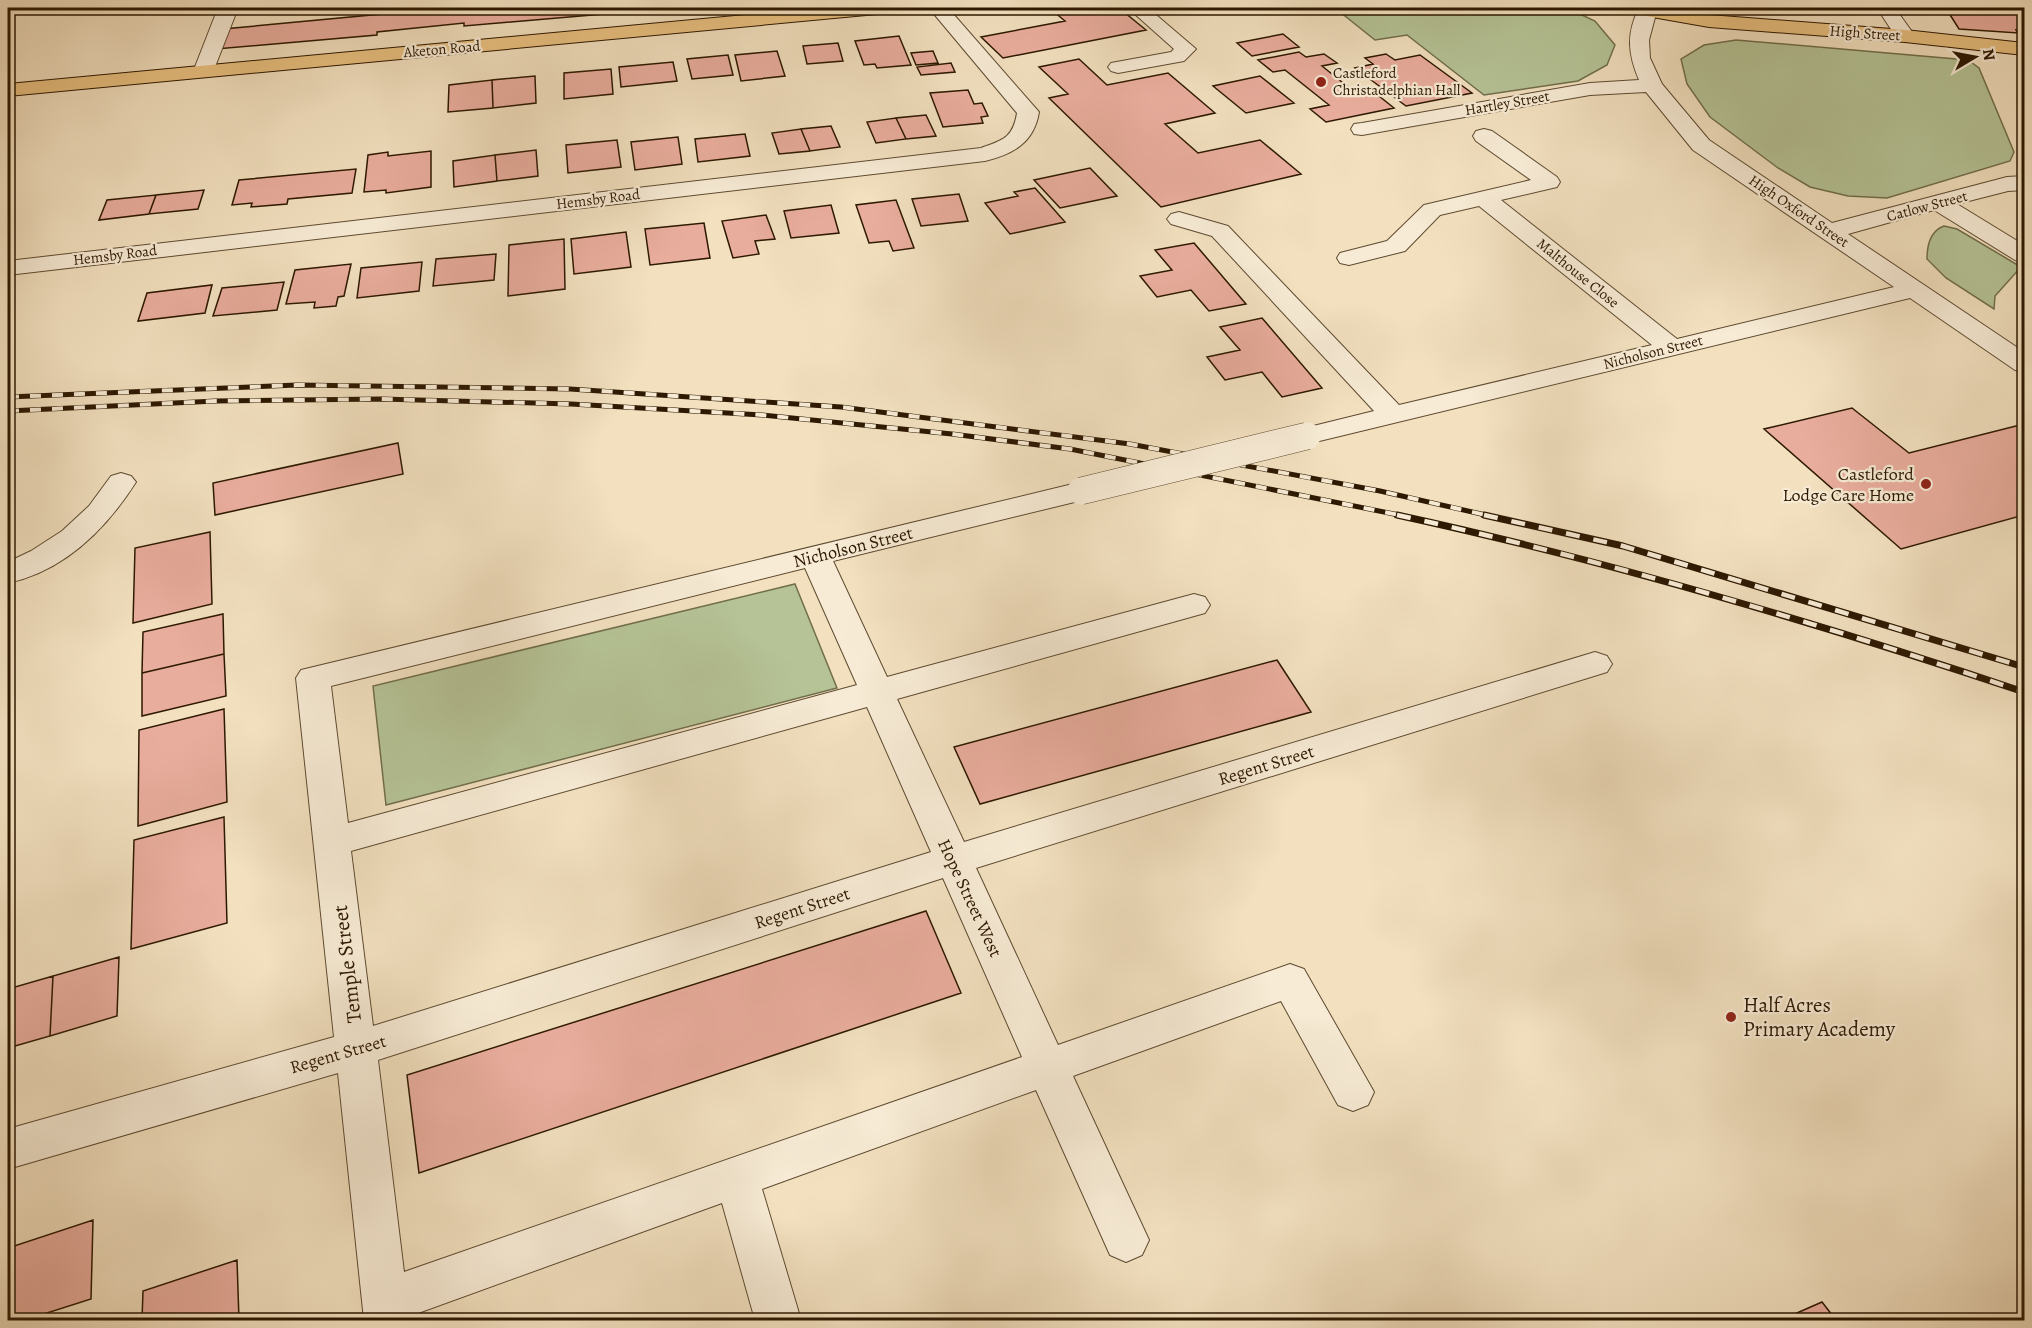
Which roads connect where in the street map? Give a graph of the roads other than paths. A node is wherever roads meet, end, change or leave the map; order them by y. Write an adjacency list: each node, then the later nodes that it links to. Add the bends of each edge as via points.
1 (228, 8): 10 (street)
2 (877, 8): 10 (main road, Aketon Road)
3 (938, 8): 22 (street, Hemsby Road, via 1028,112 1027,129 1014,143 985,154)
4 (1137, 8): 9 (street, via 1186,49 1177,57)
5 (1887, 8): 7 (street)
6 (1641, 9): 7 (main road, High Street, via 1709,21); 11 (street, High Oxford Street, via 1640,58)
7 (1905, 36): 8 (main road, High Street)
8 (2025, 49)
9 (1118, 67)
10 (202, 72): 12 (main road, Aketon Road)
11 (1652, 86): 13 (street, Hartley Street, via 1590,89); 19 (street, High Oxford Street, via 1701,145)
12 (8, 90)
13 (1362, 129)
14 (1484, 136): 16 (street, via 1549,182)
15 (2025, 183): 17 (street, Catlow Street, via 2007,184)
16 (1484, 198): 21 (street, via 1432,210 1395,246); 24 (street, Malthouse Close)
17 (1940, 204): 19 (street, Catlow Street); 20 (street)
18 (1179, 219): 26 (street, via 1220,231)
19 (1830, 231): 23 (street, High Oxford Street)
20 (2025, 255)
21 (1349, 258)
22 (8, 268)
23 (1913, 290): 24 (street, Nicholson Street); 25 (street, High Oxford Street)
24 (1672, 348): 26 (street, Nicholson Street)
25 (2025, 364)
26 (1393, 415): 28 (street, Nicholson Street, bridge)
27 (121, 482): 29 (street, via 110,501 67,543 32,565)
28 (815, 556): 32 (street, Nicholson Street); 33 (street, Hope Street West)
29 (8, 573)
30 (1194, 605): 33 (street)
31 (1595, 664): 35 (street, Regent Street)
32 (314, 678): 34 (street, Temple Street)
33 (876, 692): 34 (street); 35 (street, Hope Street West)
34 (333, 842): 36 (street, Temple Street)
35 (953, 860): 36 (street, Regent Street); 37 (street, Hope Street West)
36 (357, 1049): 39 (street, Regent Street); 42 (street, Temple Street)
37 (1048, 1067): 38 (street, via 1290,981); 40 (street); 41 (street, Hope Street West)
38 (1353, 1092)
39 (8, 1149)
40 (737, 1177): 42 (street); 43 (street)
41 (1126, 1240)
42 (386, 1311)
43 (778, 1320)

